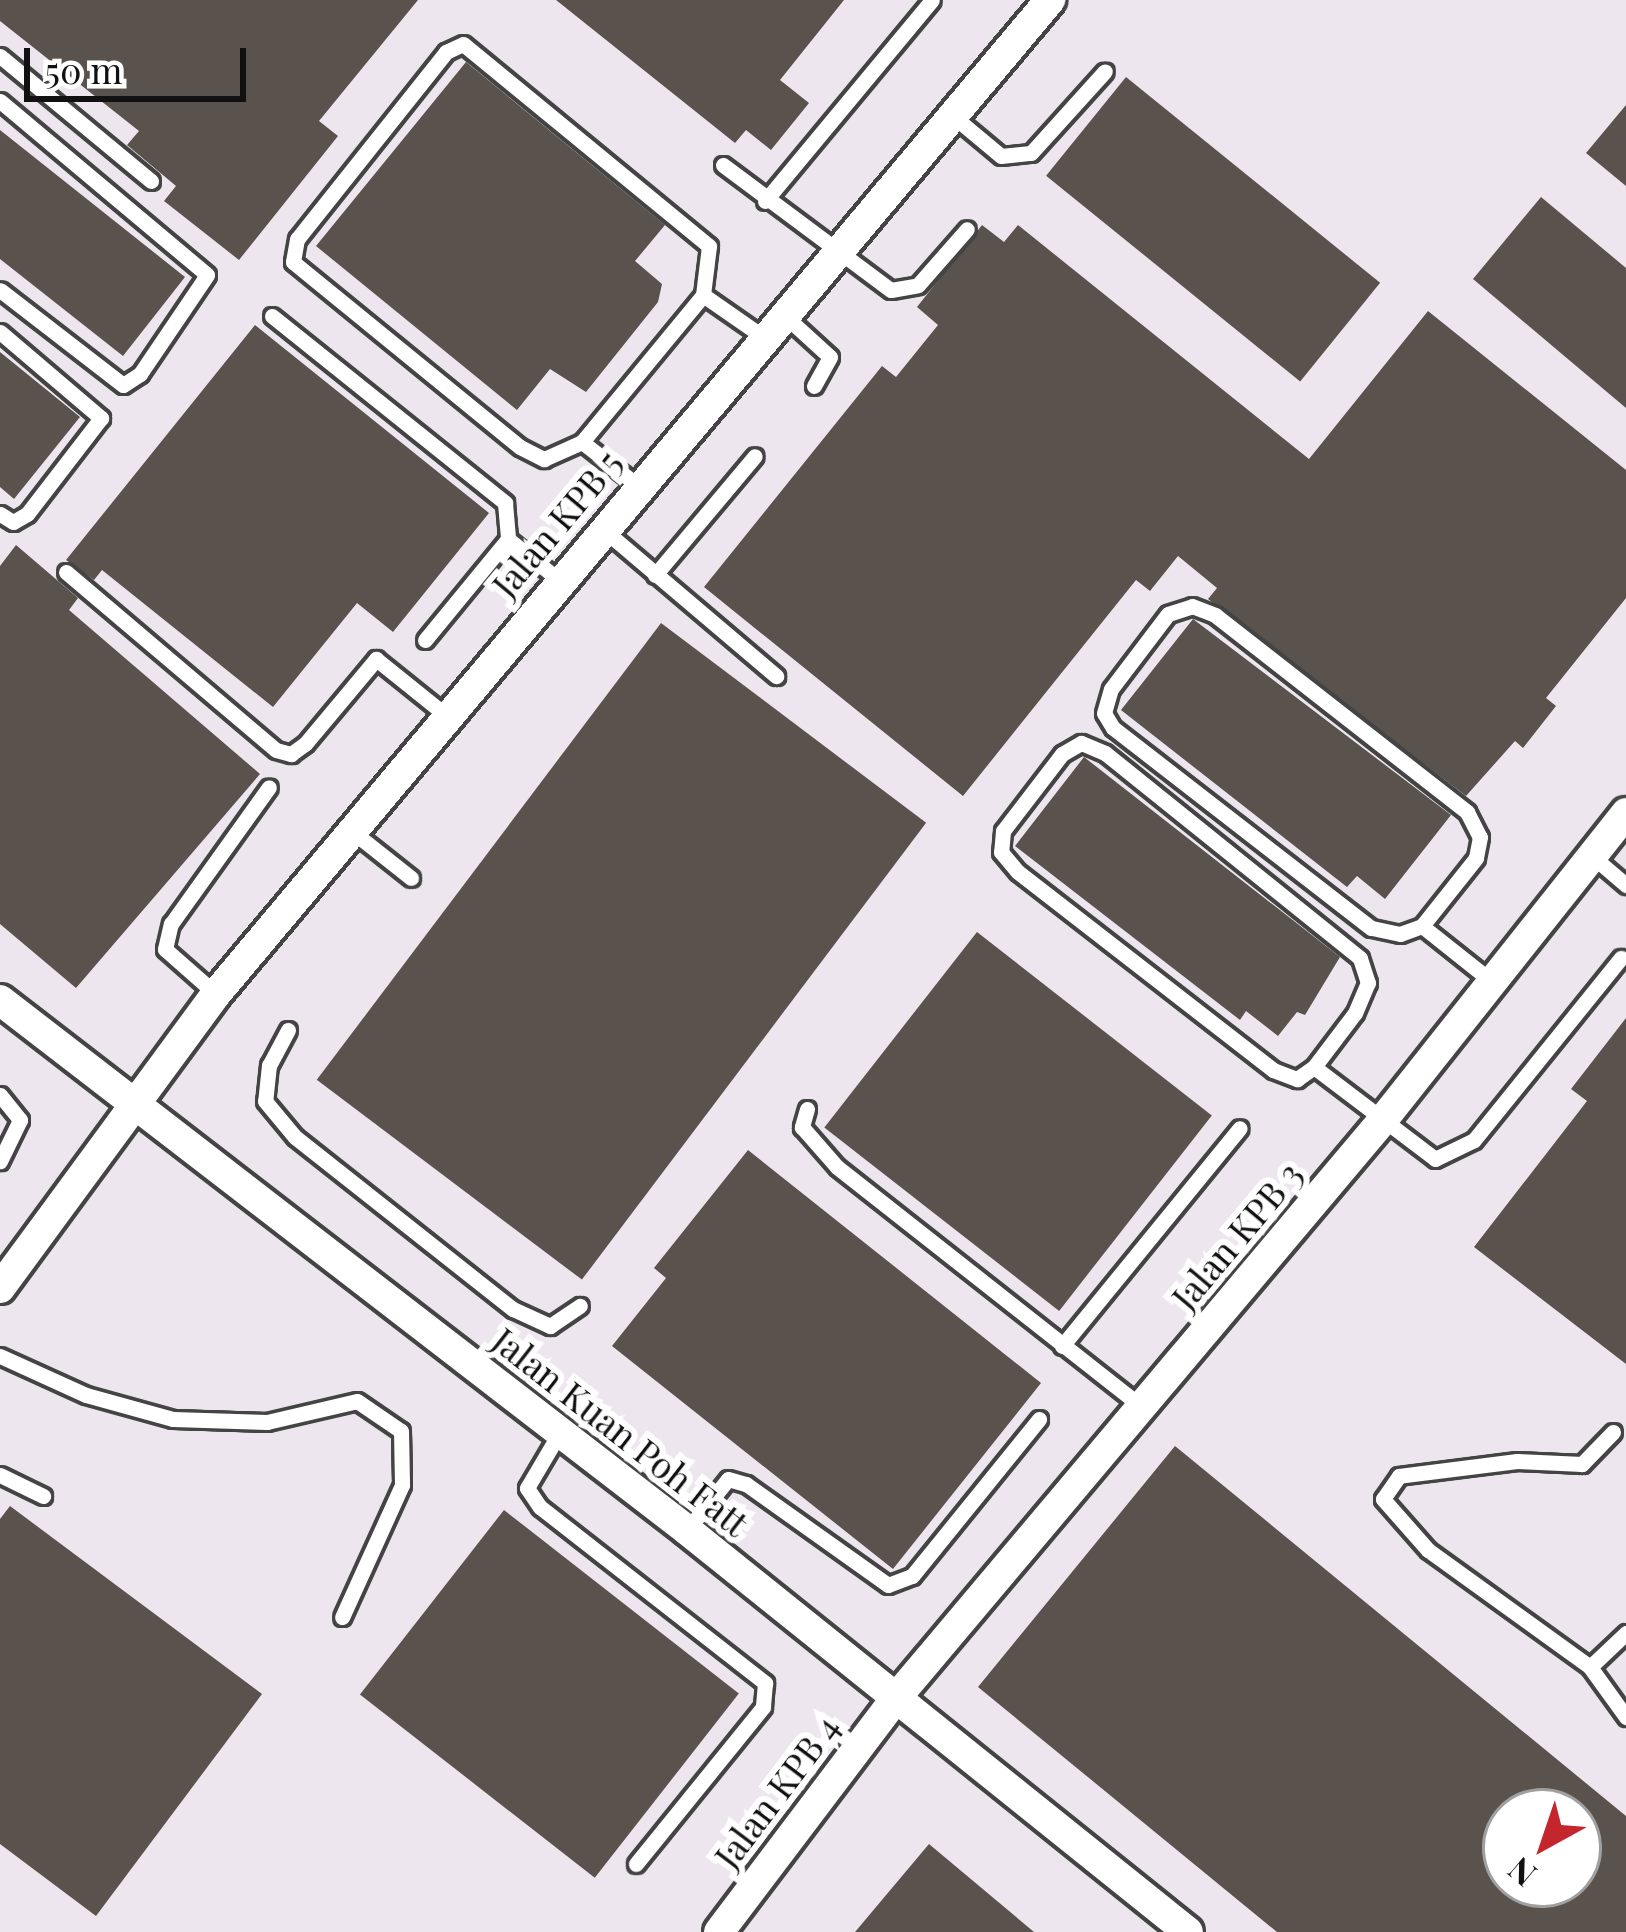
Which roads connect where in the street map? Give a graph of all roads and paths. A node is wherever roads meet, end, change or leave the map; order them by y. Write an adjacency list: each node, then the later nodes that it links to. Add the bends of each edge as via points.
1 (932, 0): 9 (lane)
2 (1036, 5): 6 (street, Jalan KPB 5)
3 (0, 56): 8 (lane)
4 (1105, 71): 6 (lane, via 1031,153 1001,156)
5 (0, 101): 12 (lane, via 207,275 201,295 123,385)
6 (953, 116): 11 (street, Jalan KPB 5)
7 (723, 165): 9 (lane)
8 (151, 181)
9 (765, 201): 11 (lane)
10 (967, 229): 11 (lane, via 918,285 892,290)
11 (836, 252): 15 (street, Jalan KPB 5)
12 (0, 290)
13 (703, 296): 15 (lane); 18 (lane); 18 (lane, via 710,245 687,221 482,55 463,44 446,52 297,239 293,262 520,447 544,459)
14 (272, 316): 23 (lane, via 505,502)
15 (772, 325): 17 (lane, via 830,357); 20 (street, Jalan KPB 5)
16 (0, 332): 21 (lane, via 101,418 27,514 14,522)
17 (814, 386)
18 (582, 442): 20 (lane)
19 (755, 456): 25 (lane)
20 (637, 485): 22 (street, Jalan KPB 5)
21 (0, 514)
22 (601, 528): 25 (lane); 26 (street, Jalan KPB 5)
23 (508, 539): 26 (lane); 27 (lane)
24 (66, 572): 29 (lane, via 276,750 291,754 305,744 376,659)
25 (655, 575): 28 (lane)
26 (559, 580): 29 (street, Jalan KPB 5)
27 (425, 640)
28 (776, 676)
29 (448, 716): 32 (street, Jalan KPB 5)
30 (269, 787): 39 (lane, via 171,924 166,949)
31 (1626, 813): 33 (street, Jalan KPB 3)
32 (353, 832): 34 (lane); 39 (street, Jalan KPB 5)
33 (1592, 856): 35 (lane); 38 (street, Jalan KPB 3)
34 (411, 878)
35 (1626, 885)
36 (1422, 926): 36 (lane, via 1400,934 1371,928 1113,728 1104,713 1111,689 1168,614 1192,605 1215,615 1467,812 1480,837 1477,858); 38 (lane)
37 (1621, 958): 46 (lane, via 1456,1156 1435,1160)
38 (1490, 980): 46 (street, Jalan KPB 3)
39 (216, 994): 44 (street, Jalan KPB 5)
40 (0, 1000): 44 (street, Jalan Kuan Poh Fatt)
41 (289, 1030): 50 (lane, via 268,1065 265,1101 295,1137 513,1309 550,1326)
42 (1314, 1066): 42 (lane, via 1298,1078 1273,1070 1001,852 1004,831 1062,754 1081,743 1106,753 1360,958 1368,983 1362,998); 46 (lane)
43 (0, 1095): 48 (lane, via 20,1120)
44 (131, 1102): 49 (street, Jalan KPB 5); 55 (street, Jalan Kuan Poh Fatt)
45 (806, 1109): 51 (lane, via 802,1127 813,1146)
46 (1382, 1121): 53 (street, Jalan KPB 3)
47 (1240, 1127): 51 (lane)
48 (0, 1161)
49 (0, 1288)
50 (580, 1306)
51 (1062, 1346): 53 (lane)
52 (0, 1356): 60 (lane, via 86,1395 173,1419 267,1422 357,1401 401,1431 402,1485)
53 (1143, 1408): 63 (street, Jalan KPB 3)
54 (1039, 1419): 59 (lane, via 912,1576 888,1585 728,1479)
55 (560, 1432): 59 (street, Jalan Kuan Poh Fatt); 65 (lane, via 526,1488 541,1507 765,1683 763,1707)
56 (1613, 1432): 62 (lane, via 1582,1464 1517,1461 1399,1476 1383,1498 1428,1550)
57 (0, 1475): 58 (lane)
58 (43, 1496)
59 (687, 1530): 63 (street, Jalan Kuan Poh Fatt)
60 (342, 1617)
61 (1626, 1633): 62 (lane)
62 (1590, 1667): 64 (lane)
63 (896, 1698): 66 (street, Jalan KPB 4); 67 (street, Jalan Kuan Poh Fatt)
64 (1626, 1717)
65 (636, 1864)
66 (719, 1932)
67 (1188, 1932)

